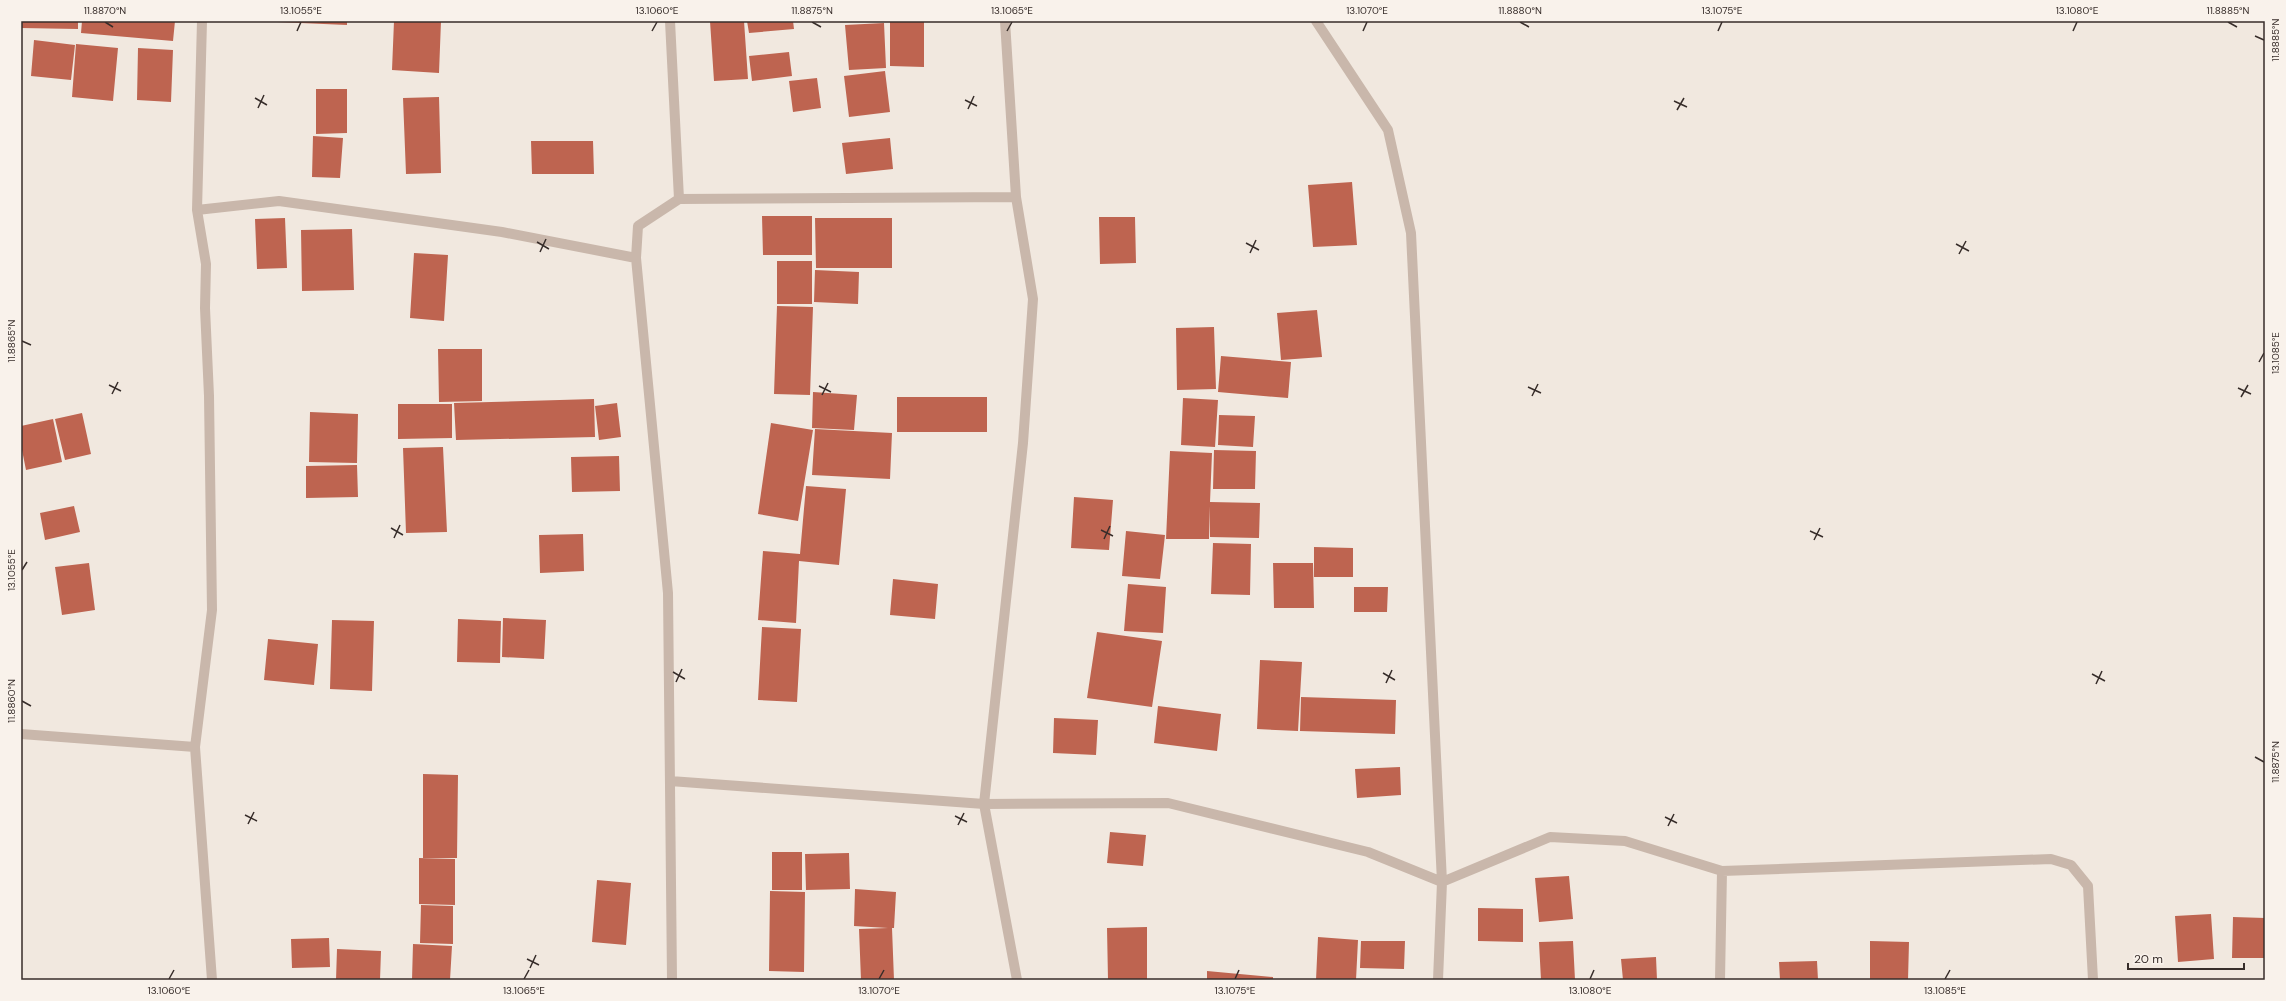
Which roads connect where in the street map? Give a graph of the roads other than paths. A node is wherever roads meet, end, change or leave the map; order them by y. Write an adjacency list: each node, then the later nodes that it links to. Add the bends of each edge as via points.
1 (202, 21): 7 (street)
2 (670, 21): 6 (street)
3 (1005, 21): 5 (street)
4 (1316, 21): 14 (street, via 1388,130 1411,233)
5 (1016, 197): 6 (street); 12 (street, via 1033,299 1024,443)
6 (679, 199): 8 (street, via 638,226)
7 (197, 210): 8 (street, via 279,200 502,232); 10 (street, via 206,264 212,610)
8 (636, 258): 11 (street, via 668,592)
9 (21, 734): 10 (street)
10 (195, 747): 15 (street)
11 (670, 780): 12 (street); 16 (street)
12 (984, 804): 14 (street, via 1168,803 1368,852); 17 (street)
13 (1722, 871): 14 (street, via 1624,841 1550,836); 19 (street); 20 (street, via 2051,859 2071,864 2088,886)
14 (1442, 882): 18 (street)
15 (212, 980)
16 (672, 980)
17 (1017, 980)
18 (1438, 980)
19 (1720, 980)
20 (2093, 980)

